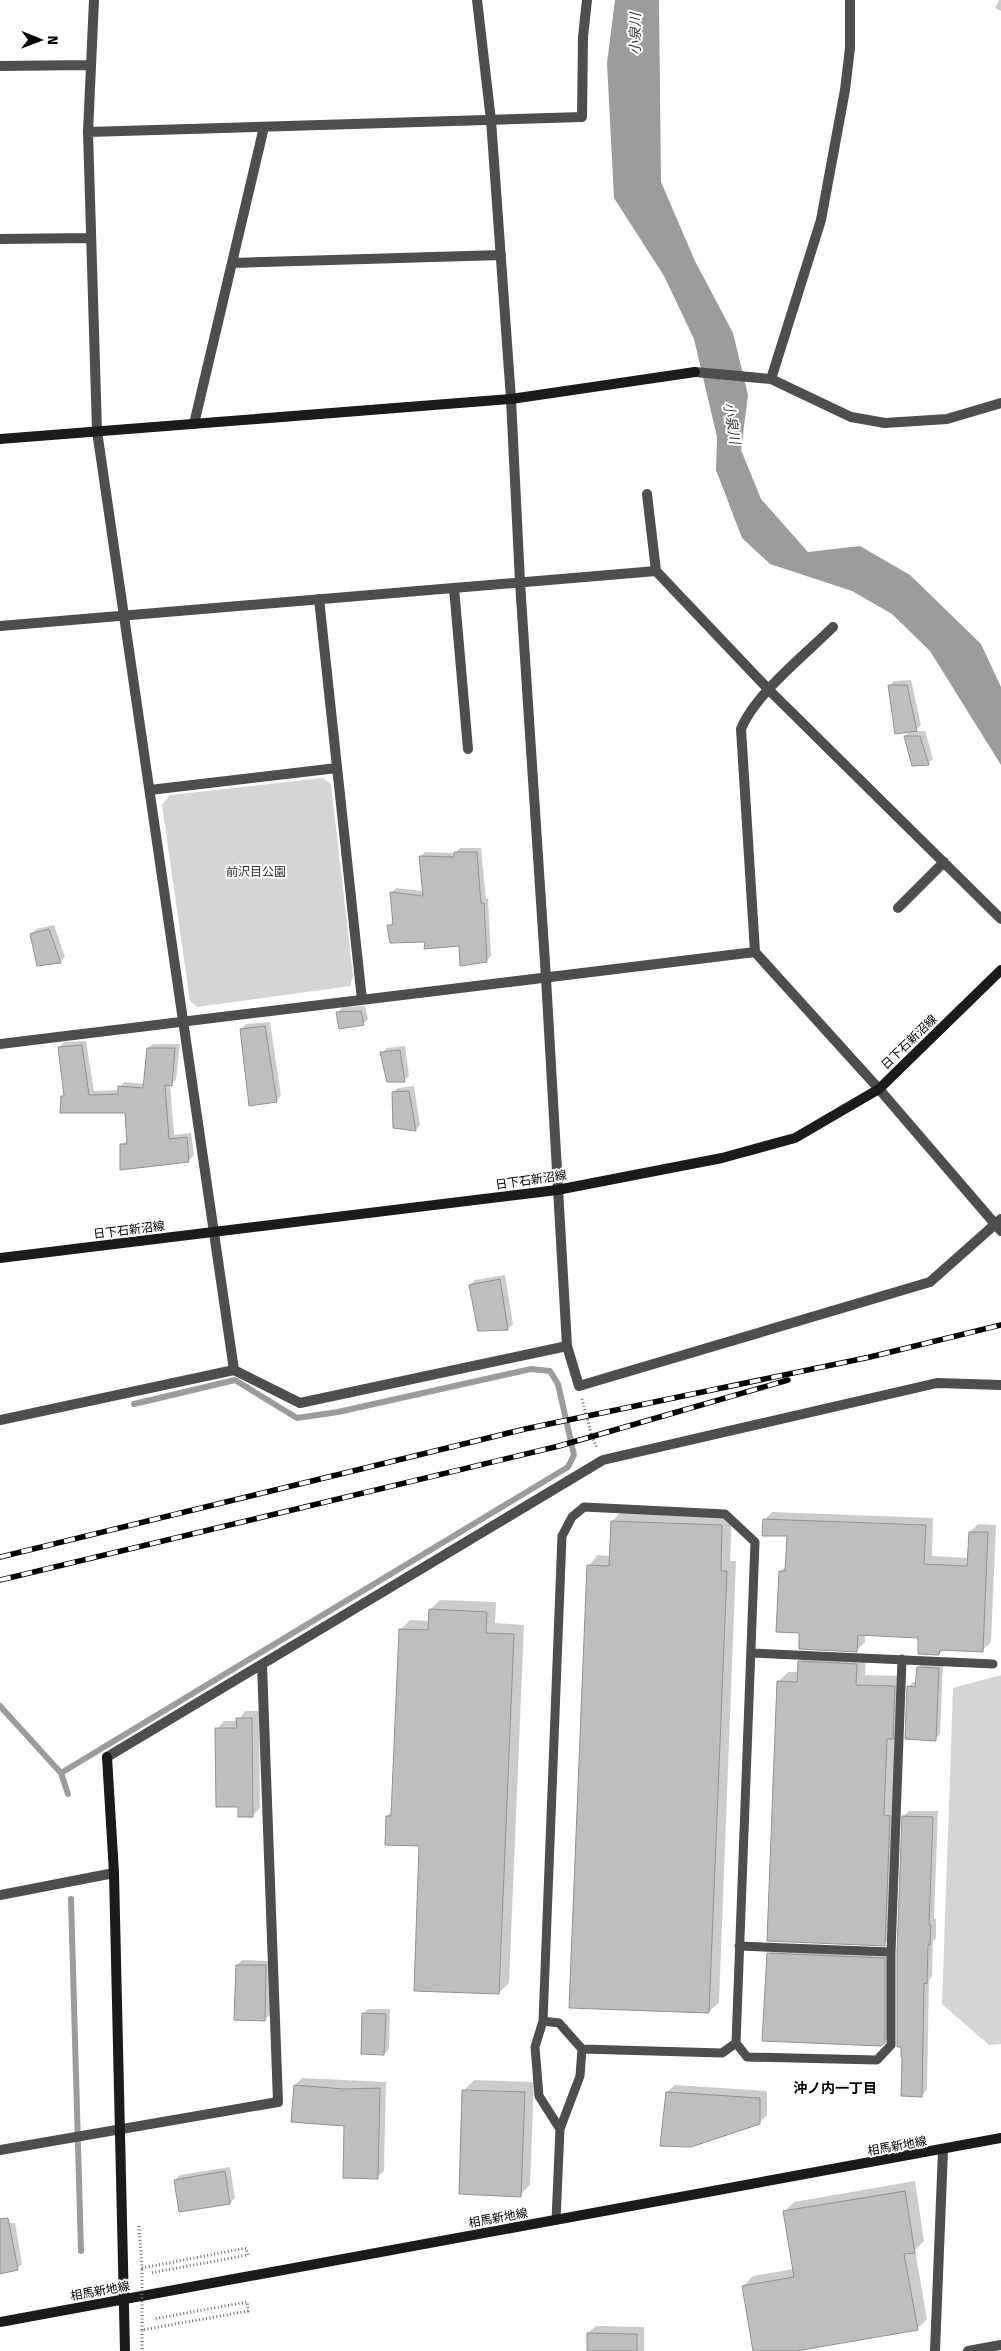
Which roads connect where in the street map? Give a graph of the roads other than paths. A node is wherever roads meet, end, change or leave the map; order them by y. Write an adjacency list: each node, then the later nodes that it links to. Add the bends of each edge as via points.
1 (94, 0): 5 (street)
2 (477, 0): 7 (street)
3 (587, 0): 7 (street, via 582,117)
4 (850, 0): 15 (street, via 850,48 845,90 821,220)
5 (90, 65): 6 (street); 9 (street)
6 (0, 66)
7 (490, 120): 8 (street); 12 (street)
8 (264, 127): 9 (street); 13 (street)
9 (88, 132): 10 (street)
10 (91, 238): 11 (street); 19 (street)
11 (0, 239)
12 (501, 255): 13 (street); 16 (street)
13 (232, 263): 18 (street)
14 (695, 372): 15 (street); 16 (main road)
15 (766, 377): 17 (street, via 851,417 885,423 947,419)
16 (511, 399): 18 (main road); 23 (street)
17 (1001, 403)
18 (194, 424): 19 (main road)
19 (97, 431): 20 (main road); 26 (street)
20 (0, 439)
21 (647, 494): 22 (street)
22 (656, 571): 23 (street); 29 (street)
23 (520, 582): 24 (street); 38 (street)
24 (454, 588): 25 (street); 30 (street)
25 (319, 599): 26 (street); 31 (street)
26 (125, 615): 27 (street); 32 (street)
27 (0, 626)
28 (833, 627): 29 (street)
29 (769, 690): 33 (street); 36 (street, via 747,714 741,729)
30 (468, 749)
31 (337, 768): 32 (street); 39 (street)
32 (150, 790): 40 (street)
33 (944, 862): 34 (street); 35 (street)
34 (898, 908)
35 (1001, 919)
36 (755, 952): 38 (street); 42 (street)
37 (1001, 970): 42 (main road, 日下石新沼線)
38 (546, 978): 39 (street); 43 (street)
39 (362, 1000): 40 (street)
40 (183, 1020): 41 (street); 45 (street)
41 (0, 1044)
42 (879, 1089): 43 (main road, 日下石新沼線, via 795,1138 722,1158); 44 (street)
43 (557, 1190): 45 (main road, 日下石新沼線); 47 (street)
44 (999, 1225): 47 (street, via 930,1282 579,1386)
45 (213, 1232): 46 (main road, 日下石新沼線); 48 (street)
46 (0, 1258)
47 (567, 1346): 48 (street, via 300,1403)
48 (234, 1370): 50 (street)
49 (1001, 1385): 54 (street, via 937,1383 603,1460)
50 (0, 1420)
51 (751, 1653): 52 (lane); 58 (lane); 60 (lane, via 755,1542 725,1514 584,1507 572,1517 562,1536)
52 (902, 1659): 53 (lane); 59 (lane)
53 (993, 1664)
54 (262, 1665): 55 (street); 63 (street, via 278,2102)
55 (108, 1757): 56 (main road)
56 (114, 1873): 57 (street); 63 (main road)
57 (0, 1895)
58 (739, 1946): 59 (lane); 61 (lane)
59 (891, 1952): 61 (lane, via 891,2045 877,2060 747,2057)
60 (543, 2021): 62 (lane, via 559,2023); 64 (lane, via 535,2047 539,2096)
61 (736, 2043): 62 (lane, via 722,2053)
62 (582, 2049): 64 (lane, via 580,2076)
63 (121, 2128): 66 (street); 69 (main road)
64 (560, 2129): 68 (lane)
65 (1001, 2138): 67 (main road, 相馬新地線)
66 (0, 2150)
67 (943, 2150): 68 (main road, 相馬新地線); 73 (street)
68 (556, 2220): 69 (main road, 相馬新地線)
69 (122, 2300): 70 (main road, 相馬新地線); 72 (main road)
70 (0, 2322)
71 (1001, 2345): 74 (street)
72 (125, 2351)
73 (935, 2351)
74 (968, 2351)

